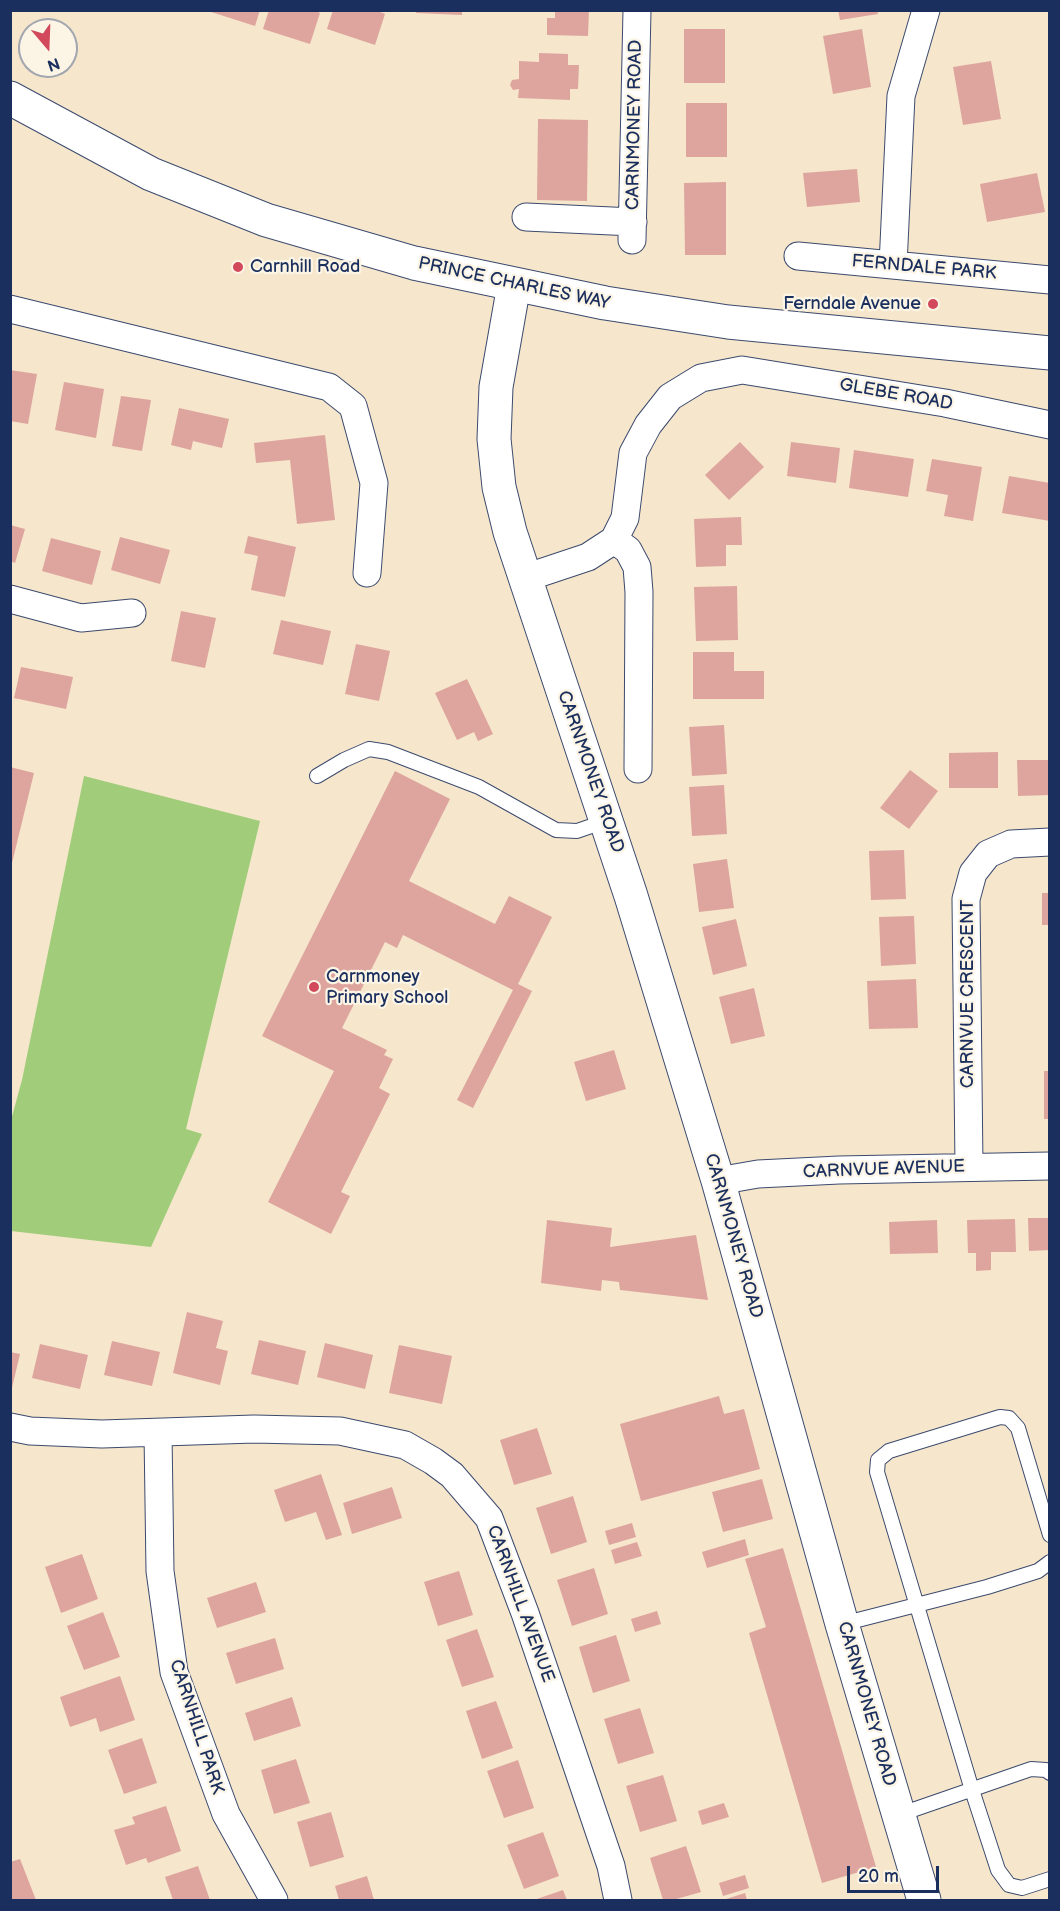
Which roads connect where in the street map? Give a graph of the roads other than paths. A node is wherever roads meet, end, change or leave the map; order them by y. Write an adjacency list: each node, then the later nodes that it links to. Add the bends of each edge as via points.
1 (637, 10): 4 (street, CARNMONEY ROAD, via 632,231)
2 (926, 10): 6 (street, via 901,96)
3 (10, 98): 8 (street, PRINCE CHARLES WAY, via 151,174 266,220 414,263)
4 (526, 217)
5 (798, 256): 6 (street, FERNDALE PARK)
6 (893, 264): 7 (street, FERNDALE PARK)
7 (1050, 280)
8 (514, 285): 10 (street, PRINCE CHARLES WAY, via 729,322); 14 (street, CARNMONEY ROAD, via 496,387 494,439 499,487)
9 (10, 309): 13 (street, via 329,387 353,406 374,483)
10 (1050, 353)
11 (1050, 425): 12 (street, GLEBE ROAD, via 945,403 742,370 701,378 670,397 648,425 633,453 625,518)
12 (614, 540): 14 (street, via 588,557); 17 (street, via 628,550 637,567)
13 (367, 573)
14 (525, 578): 19 (street, CARNMONEY ROAD)
15 (10, 599): 16 (street, via 81,618)
16 (132, 613)
17 (638, 769)
18 (317, 776): 19 (lane, via 369,749 388,752 479,787 556,830 577,831)
19 (606, 821): 23 (street, CARNMONEY ROAD)
20 (1050, 842): 22 (street, CARNVUE CRESCENT, via 1011,844 988,854 973,873 966,899)
21 (1050, 1166): 22 (street, CARNVUE AVENUE)
22 (969, 1167): 23 (street, CARNVUE AVENUE, via 758,1174)
23 (719, 1184): 29 (street, CARNMONEY ROAD)
24 (10, 1427): 25 (street, CARNHILL AVENUE, via 102,1434)
25 (158, 1433): 34 (street, CARNHILL PARK, via 160,1571 174,1672 226,1814); 35 (street, CARNHILL AVENUE, via 340,1431 405,1445 452,1476 489,1518 600,1833)
26 (1050, 1535): 28 (lane, via 1018,1428 1009,1418 1000,1417 889,1451 878,1460 877,1472)
27 (1050, 1562): 28 (lane, via 1038,1571)
28 (917, 1605): 29 (lane); 31 (lane)
29 (842, 1624): 32 (street, CARNMONEY ROAD)
30 (1050, 1773): 31 (lane, via 1031,1769)
31 (972, 1790): 32 (lane); 33 (lane, via 998,1870 1009,1885 1022,1888)
32 (898, 1815): 36 (street, CARNMONEY ROAD)
33 (1050, 1879)
34 (274, 1900)
35 (618, 1900)
36 (924, 1900)

